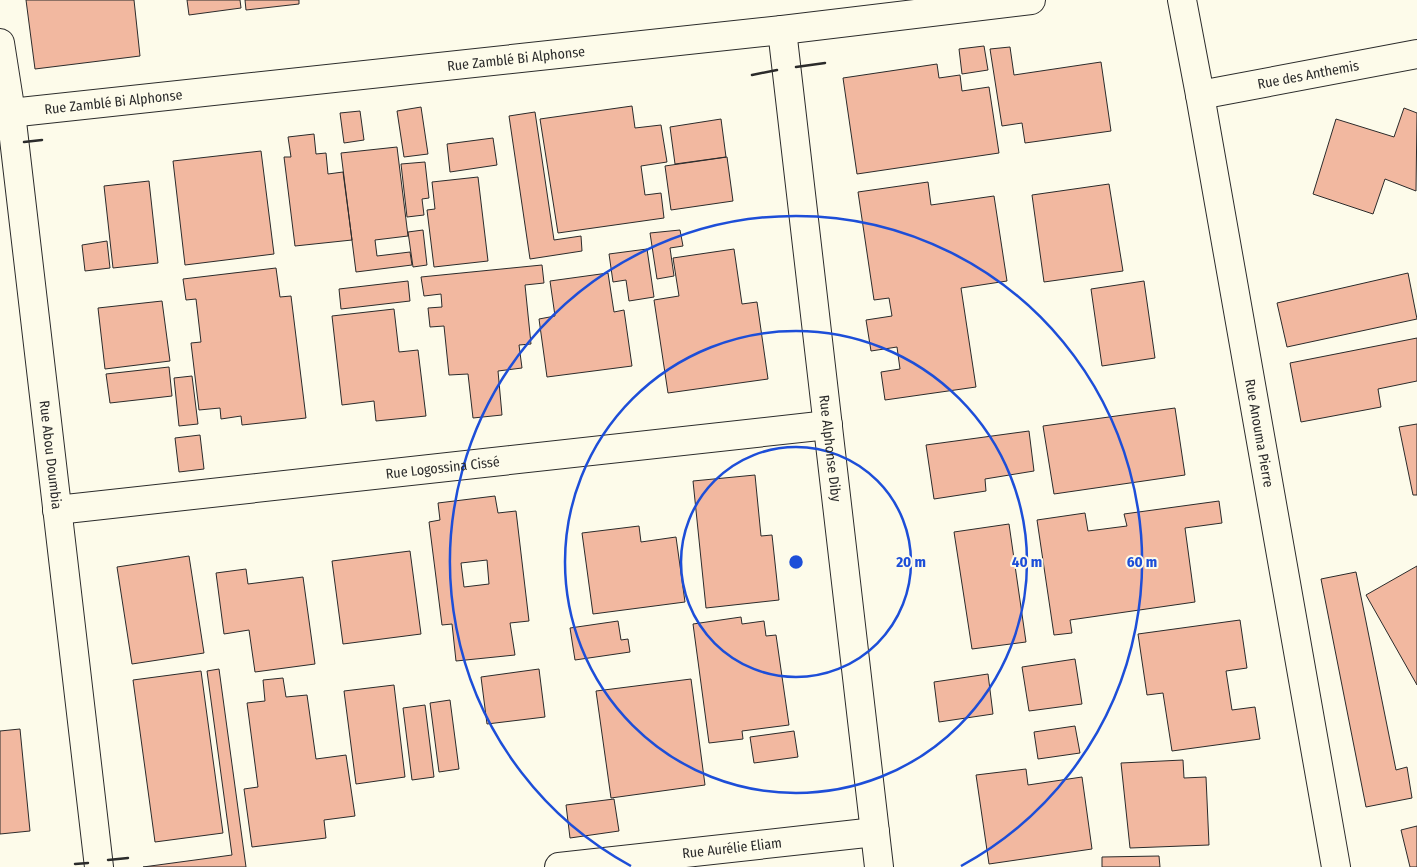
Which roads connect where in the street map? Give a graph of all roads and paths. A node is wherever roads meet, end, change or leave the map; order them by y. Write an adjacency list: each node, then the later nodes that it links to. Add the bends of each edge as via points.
1 (1031, 0): 3 (street, Rue Zamblé Bi Alphonse)
2 (1182, 0): 6 (street, Rue Anouma Pierre)
3 (782, 30): 7 (street, Rue Zamblé Bi Alphonse); 8 (street, Rue Alphonse Diby)
4 (0, 43): 7 (street, Rue Abou Doumbia)
5 (1417, 54): 6 (street, Rue des Anthemis)
6 (1200, 95): 14 (street, Rue Anouma Pierre)
7 (6, 114): 9 (street, Rue Abou Doumbia)
8 (828, 426): 9 (street, Rue Logossina Cissé); 10 (street, Rue Alphonse Diby)
9 (57, 510): 11 (street, Rue Abou Doumbia)
10 (875, 832): 12 (street, Rue Aurélie Eliam); 13 (street, Rue Alphonse Diby)
11 (99, 867)
12 (559, 867)
13 (879, 867)
14 (1336, 867)

